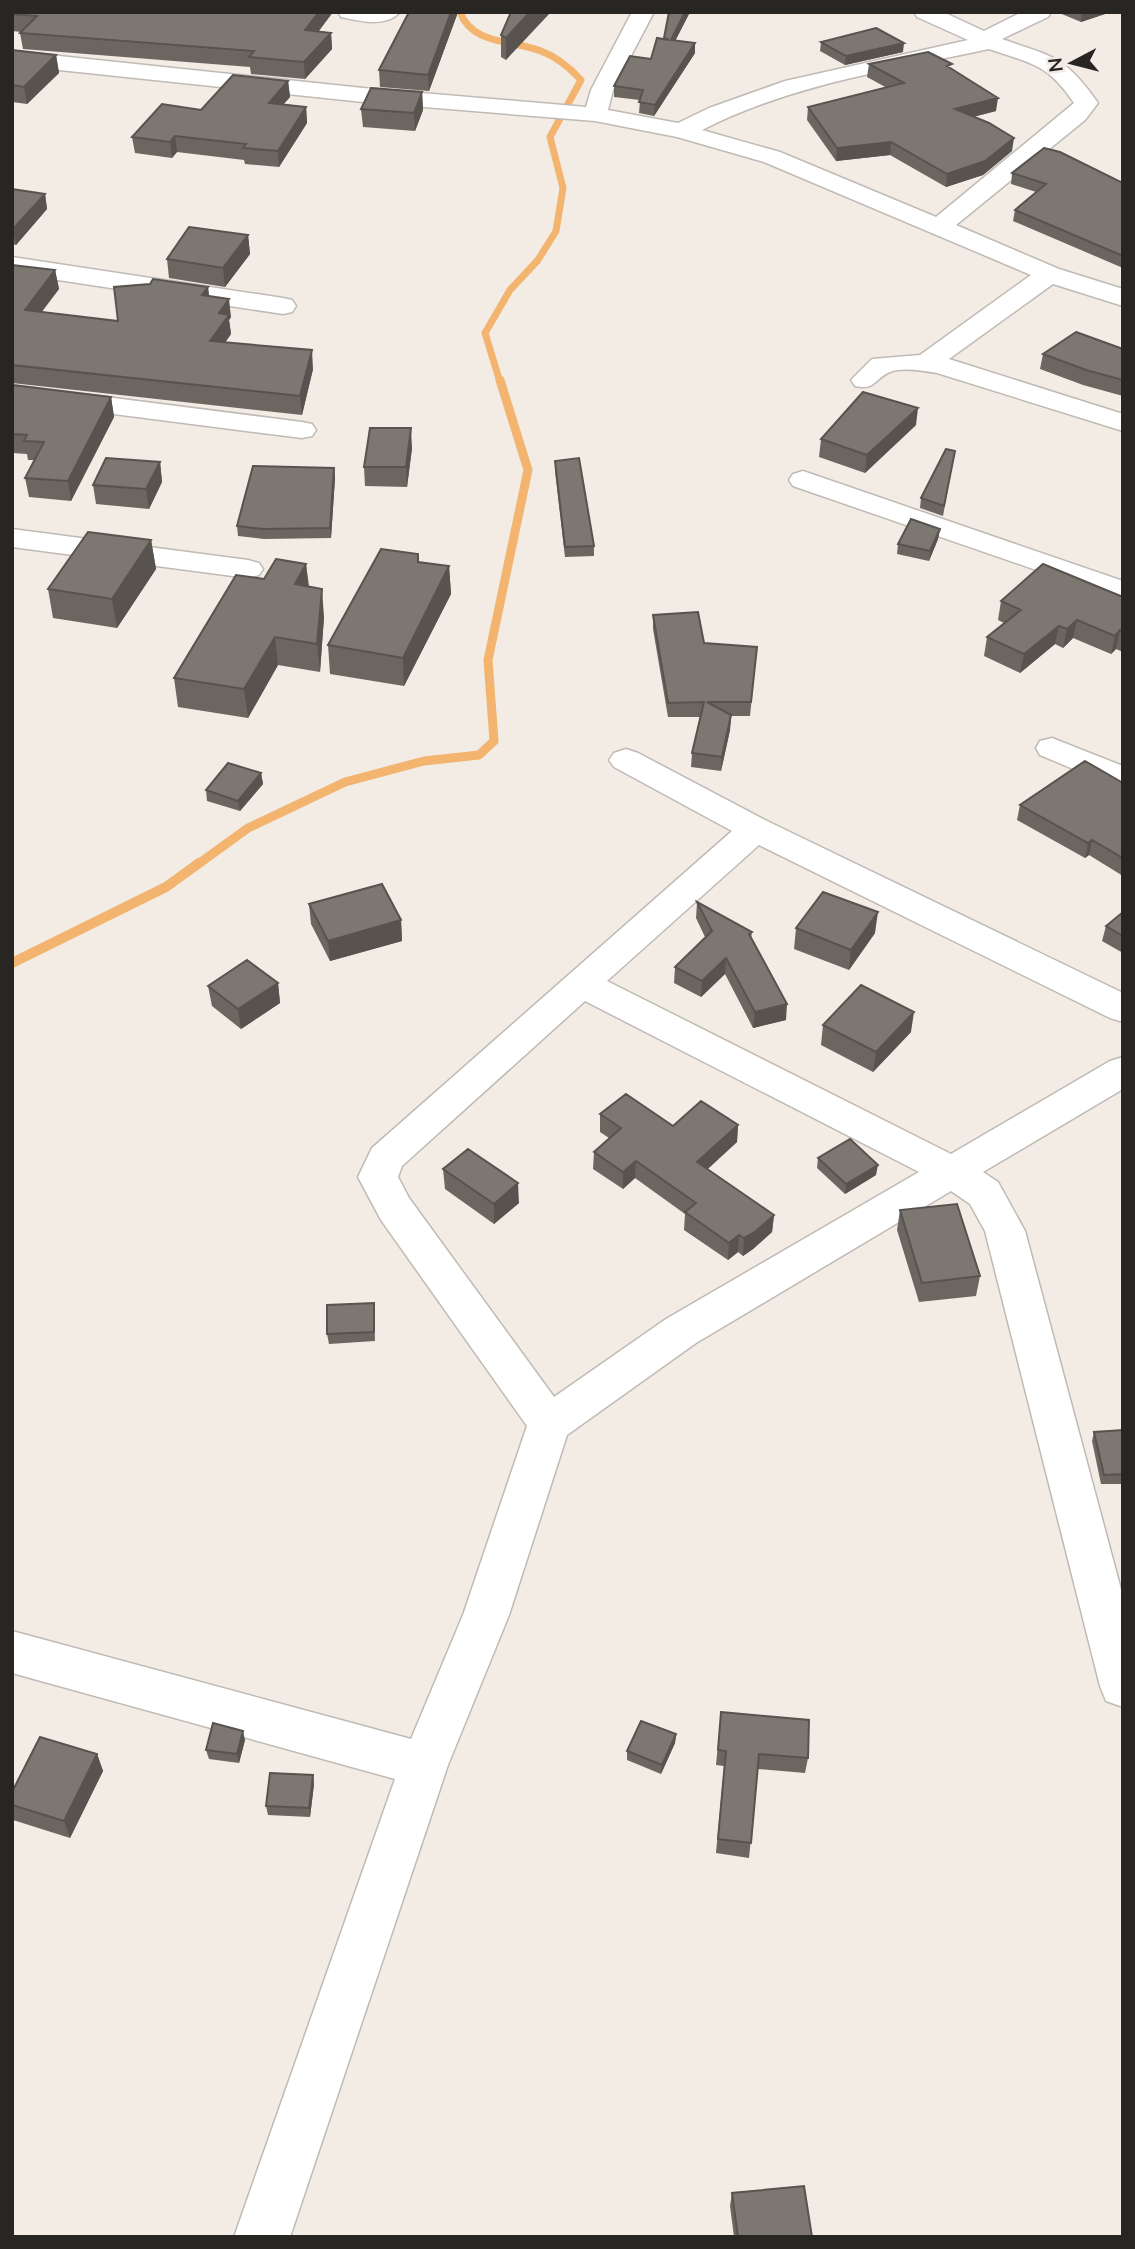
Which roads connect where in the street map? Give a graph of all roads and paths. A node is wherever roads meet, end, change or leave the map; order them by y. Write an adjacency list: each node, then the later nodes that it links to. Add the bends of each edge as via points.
1 (349, 12): 2 (street, via 377,16)
2 (388, 12)
3 (643, 12): 8 (street)
4 (925, 12): 6 (street)
5 (1040, 12): 6 (street)
6 (987, 40): 9 (street, via 779,88); 10 (street, via 1051,63 1086,103)
7 (12, 58): 8 (street)
8 (586, 114): 9 (street)
9 (681, 131): 10 (street, via 772,157)
10 (939, 227): 12 (street)
11 (12, 265): 14 (street)
12 (1050, 274): 13 (street); 15 (street)
13 (1123, 298)
14 (283, 306)
15 (926, 363): 16 (street, via 883,365); 18 (street)
16 (865, 380)
17 (12, 393): 19 (street)
18 (1123, 423)
19 (302, 430)
20 (803, 480): 23 (street)
21 (12, 538): 22 (street)
22 (248, 569)
23 (1123, 591)
24 (1052, 748): 26 (street)
25 (626, 760): 27 (street)
26 (1123, 779)
27 (755, 830): 28 (street); 29 (street)
28 (582, 984): 31 (street); 32 (street, via 386,1158 378,1177 395,1209)
29 (1123, 1009)
30 (1123, 1071): 31 (street)
31 (951, 1171): 32 (street, via 681,1331); 34 (street, via 984,1193 1004,1231)
32 (550, 1424): 35 (street, via 486,1615)
33 (12, 1652): 35 (street)
34 (1123, 1686)
35 (424, 1765): 36 (street)
36 (262, 2237)

